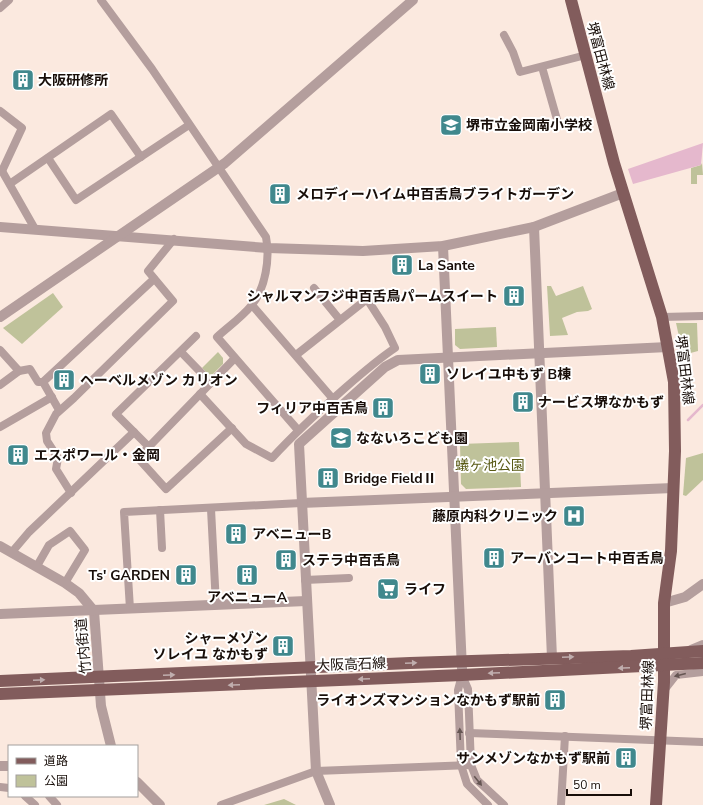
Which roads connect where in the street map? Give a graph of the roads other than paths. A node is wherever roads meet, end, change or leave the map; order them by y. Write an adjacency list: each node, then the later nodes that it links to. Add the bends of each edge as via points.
1 (9, 0): 5 (street)
2 (101, 0): 11 (street)
3 (413, 0): 14 (street)
4 (571, 0): 7 (main road, 堺富田林線)
5 (0, 8)
6 (504, 34): 8 (street, via 514,52 520,72)
7 (586, 55): 8 (street); 17 (main road, 堺富田林線)
8 (542, 67): 10 (street)
9 (0, 111): 15 (street, via 22,128)
10 (558, 123)
11 (189, 125): 12 (street); 14 (street)
12 (141, 157): 13 (street, via 76,200); 13 (street, via 111,114)
13 (48, 158): 16 (street)
14 (218, 168): 21 (street); 24 (street, via 266,237)
15 (1, 171): 16 (street)
16 (10, 184): 20 (street)
17 (624, 193): 19 (street); 30 (main road, 堺富田林線)
18 (0, 227): 20 (street)
19 (534, 227): 23 (street); 37 (street)
20 (35, 229): 21 (street)
21 (119, 235): 22 (street); 28 (street)
22 (174, 239): 24 (street); 25 (street, via 148,271)
23 (443, 246): 24 (street, via 363,251); 38 (street)
24 (268, 248): 27 (street, via 263,284)
25 (154, 278): 41 (street); 47 (street, via 176,301)
26 (314, 288): 31 (street)
27 (252, 305): 36 (street); 39 (street, via 217,337)
28 (1, 314)
29 (703, 316): 30 (street)
30 (662, 317): 33 (main road, 堺富田林線)
31 (340, 320): 36 (street); 46 (street, via 366,299 385,327 395,348 380,357)
32 (196, 336): 35 (street)
33 (668, 347): 37 (street); 53 (main road, 堺富田林線, via 676,407)
34 (0, 350): 40 (street)
35 (180, 352): 42 (street); 51 (street, via 116,414)
36 (296, 354): 46 (street)
37 (539, 354): 38 (street); 55 (street)
38 (448, 357): 56 (street); 57 (street, via 398,360 385,367 299,444)
39 (234, 359): 42 (street); 50 (street)
40 (19, 371): 41 (street, via 30,369 38,382); 43 (street)
41 (43, 382): 45 (street)
42 (211, 383): 44 (street)
43 (0, 385)
44 (200, 394): 49 (street); 52 (street)
45 (52, 397): 47 (street); 48 (street)
46 (333, 399): 50 (street)
47 (59, 410): 54 (street, via 46,433 47,441 58,458 56,469)
48 (0, 427)
49 (232, 428): 50 (street, via 246,444 272,458); 52 (street, via 166,489 138,458)
50 (298, 430)
51 (134, 432): 52 (street); 54 (street)
52 (149, 447)
53 (673, 488): 55 (street); 69 (main road, 堺富田林線, via 671,551)
54 (71, 493): 62 (street, via 29,532)
55 (545, 494): 56 (street); 77 (street)
56 (454, 497): 57 (street); 79 (street)
57 (301, 503): 58 (street); 65 (street)
58 (211, 509): 59 (street); 70 (street)
59 (160, 510): 61 (street); 71 (street, via 124,512)
60 (0, 546): 62 (street, 竹内街道)
61 (162, 548)
62 (12, 552): 63 (street, 竹内街道)
63 (37, 566): 66 (street, 竹内街道); 66 (street, via 49,545 70,530 85,550)
64 (349, 578): 65 (street)
65 (305, 580): 68 (street)
66 (65, 583): 72 (street, 竹内街道, via 79,593)
67 (703, 584): 69 (street, via 685,597)
68 (306, 601): 70 (street); 81 (street)
69 (664, 603): 78 (main road, 堺富田林線)
70 (216, 605): 71 (street)
71 (130, 609): 72 (street)
72 (94, 611): 73 (street); 86 (street, 竹内街道)
73 (0, 614)
74 (703, 644): 76 (street)
75 (703, 651): 76 (main road, 大阪高石線)
76 (686, 652): 78 (main road, 大阪高石線)
77 (552, 658): 78 (main road, 大阪高石線, one-way to 78); 79 (main road, 大阪高石線)
78 (663, 659): 80 (main road, 大阪高石線); 83 (main road, 大阪高石線, one-way to 83); 87 (main road, 堺富田林線)
79 (462, 662): 81 (main road, 大阪高石線, one-way to 79); 83 (street)
80 (703, 663)
81 (309, 668): 85 (street); 86 (main road, 大阪高石線, one-way to 81)
82 (703, 672): 87 (street, one-way to 87, via 676,675)
83 (462, 675): 85 (main road, 大阪高石線, one-way to 85); 89 (street, via 468,690); 94 (street, one-way to 83, via 458,690)
84 (0, 681): 86 (main road, 大阪高石線, one-way to 86)
85 (310, 681): 86 (main road, 大阪高石線, one-way to 86); 96 (street)
86 (100, 684): 88 (main road, 大阪高石線); 93 (street, 竹内街道, via 101,706)
87 (664, 690): 91 (main road, 堺富田林線)
88 (0, 694)
89 (469, 733): 90 (street); 95 (street)
90 (565, 736): 91 (street); 107 (street)
91 (661, 740): 92 (street); 108 (main road, 堺富田林線)
92 (703, 742)
93 (111, 745)
94 (461, 765): 95 (street); 96 (street); 105 (street, via 467,784)
95 (471, 765): 106 (street, one-way to 106, via 477,780)
96 (316, 770): 103 (street); 104 (street)
97 (138, 783): 102 (street)
98 (26, 797): 100 (street)
99 (50, 797): 101 (street)
100 (35, 805)
101 (57, 805)
102 (160, 805)
103 (221, 805)
104 (330, 805)
105 (488, 805)
106 (504, 805)
107 (561, 805)
108 (656, 805)

